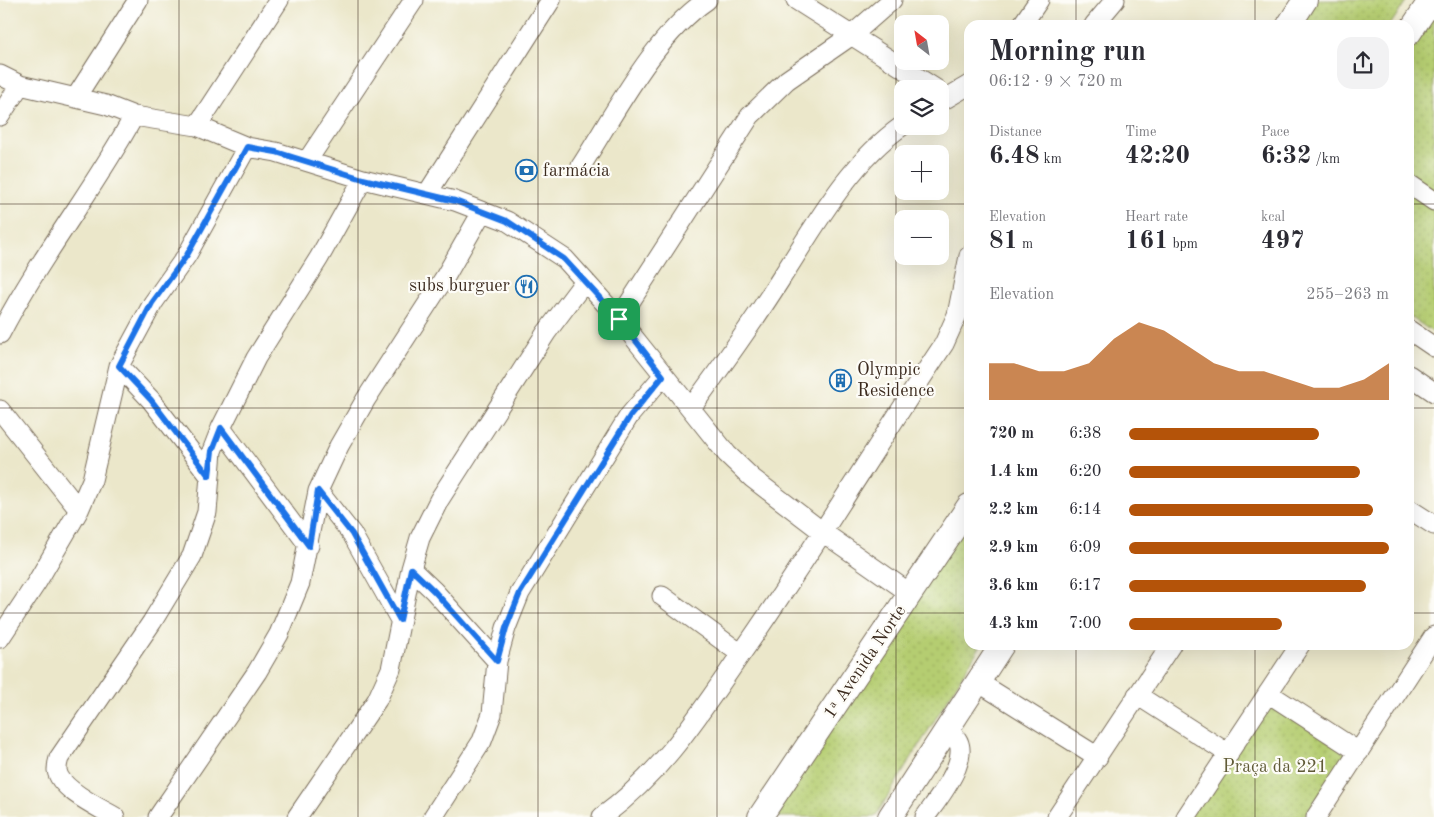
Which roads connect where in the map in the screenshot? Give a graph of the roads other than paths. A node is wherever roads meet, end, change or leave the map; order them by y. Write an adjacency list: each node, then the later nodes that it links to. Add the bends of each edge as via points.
1 (138, 0): 22 (street)
2 (279, 0): 25 (street)
3 (414, 0): 28 (street)
4 (552, 0): 32 (street)
5 (707, 0): 29 (street, via 676,26 650,58)
6 (796, 0): 16 (street)
7 (892, 0): 16 (street)
8 (1039, 0): 12 (street)
9 (1115, 0): 13 (street)
10 (1305, 0): 14 (main road)
11 (1431, 0): 15 (main road)
12 (1025, 20)
13 (1098, 20)
14 (1292, 20)
15 (1414, 26)
16 (852, 35): 18 (street); 37 (street, via 787,80 750,116)
17 (0, 75): 19 (street)
18 (919, 80)
19 (20, 85): 22 (street); 23 (street)
20 (964, 87): 21 (street)
21 (949, 92)
22 (76, 97): 24 (street)
23 (0, 116)
24 (134, 116): 25 (street); 39 (street)
25 (197, 126): 27 (street)
26 (894, 132): 45 (street, via 866,156 826,209)
27 (247, 147): 28 (street); 41 (street, via 187,255 152,303)
28 (307, 161): 30 (street)
29 (581, 166)
30 (363, 179): 32 (street); 47 (street, via 319,258 256,358)
31 (1414, 187): 33 (street)
32 (427, 194): 34 (street)
33 (1434, 201)
34 (482, 212): 35 (street, via 507,221 564,259); 49 (street, via 445,277 357,414)
35 (585, 281): 37 (street); 56 (street, via 546,333 439,500 420,538)
36 (964, 281): 54 (street, via 957,315 944,344)
37 (619, 319): 42 (street)
38 (1414, 333): 40 (street)
39 (0, 334)
40 (1434, 347)
41 (119, 366): 48 (street, via 151,400); 50 (street, via 92,480)
42 (663, 376): 45 (street); 66 (street, via 630,416 520,593)
43 (1414, 378): 44 (street)
44 (1434, 392)
45 (691, 408): 54 (street, via 727,454 752,478)
46 (0, 410): 50 (street)
47 (221, 428): 48 (street, via 212,451); 55 (street)
48 (209, 476): 75 (street, via 207,512 192,556 152,622 59,758 57,770 64,782)
49 (318, 491): 55 (street); 59 (street, via 352,534)
50 (79, 510): 61 (street)
51 (1414, 512): 53 (street)
52 (964, 513): 57 (main road, 1ᵃ Avenida Norte)
53 (1434, 526)
54 (824, 533): 57 (street); 65 (street)
55 (309, 546): 76 (street, via 294,602 279,634 257,672)
56 (411, 569): 59 (street); 66 (street)
57 (910, 594): 80 (main road, 1ᵃ Avenida Norte)
58 (662, 596): 65 (street)
59 (400, 620): 77 (street, via 391,669 377,700)
60 (1434, 636): 71 (street)
61 (0, 638)
62 (999, 650): 67 (main road)
63 (1167, 650): 69 (street)
64 (1297, 650): 68 (street)
65 (741, 654): 79 (street, via 685,736 631,795)
66 (497, 661): 78 (street, via 492,714 482,741)
67 (978, 682): 70 (main road); 73 (street)
68 (1268, 693): 71 (street); 72 (street)
69 (1137, 695): 72 (street); 73 (street)
70 (946, 731): 81 (main road); 82 (street, via 952,734 961,753 947,787)
71 (1359, 752): 74 (street)
72 (1228, 754): 84 (street)
73 (1098, 757): 83 (street)
74 (1320, 816)
75 (115, 817)
76 (158, 817)
77 (297, 817)
78 (433, 817)
79 (602, 817)
80 (760, 817)
81 (890, 817)
82 (925, 817)
83 (1057, 817)
84 (1186, 817)

